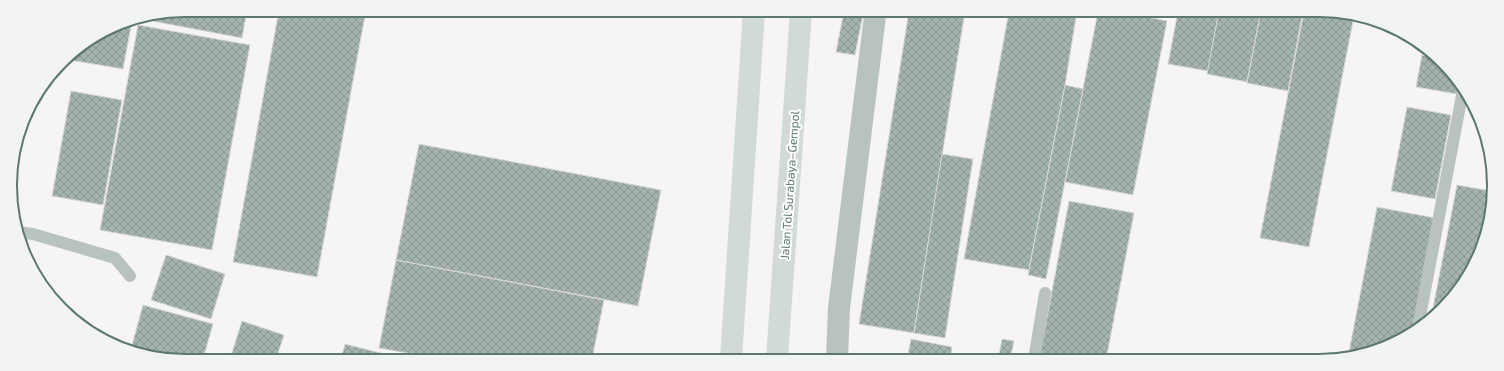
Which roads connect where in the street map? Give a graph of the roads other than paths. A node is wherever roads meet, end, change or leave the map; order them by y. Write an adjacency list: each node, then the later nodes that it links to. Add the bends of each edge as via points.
1 (754, 17): 9 (highway)
2 (801, 17): 10 (highway, Jalan Tol Surabaya–Gempol)
3 (875, 17): 11 (street, via 838,308)
4 (1462, 97): 8 (lane)
5 (24, 233): 6 (lane, via 115,258)
6 (130, 276)
7 (1045, 293): 12 (lane)
8 (1419, 320)
9 (731, 354)
10 (776, 354)
11 (837, 354)
12 (1035, 354)

